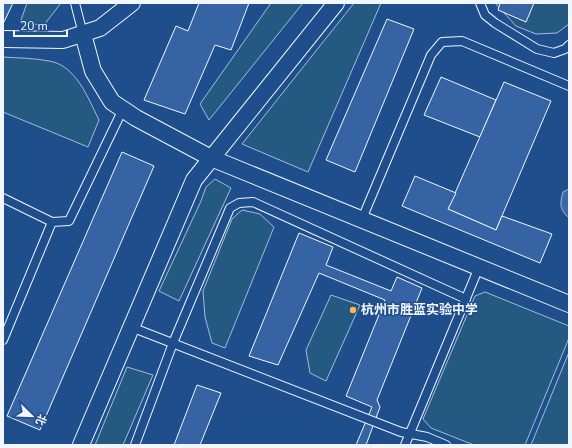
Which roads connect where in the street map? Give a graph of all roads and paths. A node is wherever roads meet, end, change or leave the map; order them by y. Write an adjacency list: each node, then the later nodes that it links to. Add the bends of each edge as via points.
1 (75, 3): 5 (lane)
2 (132, 3): 5 (street, via 100,28)
3 (336, 3): 10 (street)
4 (480, 3): 7 (lane, via 485,15 495,23 537,48 554,52)
5 (84, 34): 6 (street, via 63,40); 9 (street, via 93,71 112,102)
6 (3, 39)
7 (569, 45)
8 (569, 86): 12 (lane, via 462,41 442,42 431,55)
9 (123, 109): 10 (street); 13 (lane, via 69,222)
10 (211, 158): 12 (street); 17 (street, via 194,180)
11 (3, 198): 13 (lane)
12 (362, 219): 14 (street)
13 (52, 222): 18 (lane)
14 (479, 267): 15 (lane); 16 (street)
15 (466, 299): 19 (lane, via 253,202 239,203 230,208); 20 (lane)
16 (569, 304)
17 (131, 327): 19 (lane); 21 (street)
18 (3, 340)
19 (173, 343): 20 (lane, via 401,432); 22 (lane)
20 (410, 433): 23 (lane); 24 (lane)
21 (81, 445)
22 (135, 445)
23 (405, 445)
24 (446, 445)

